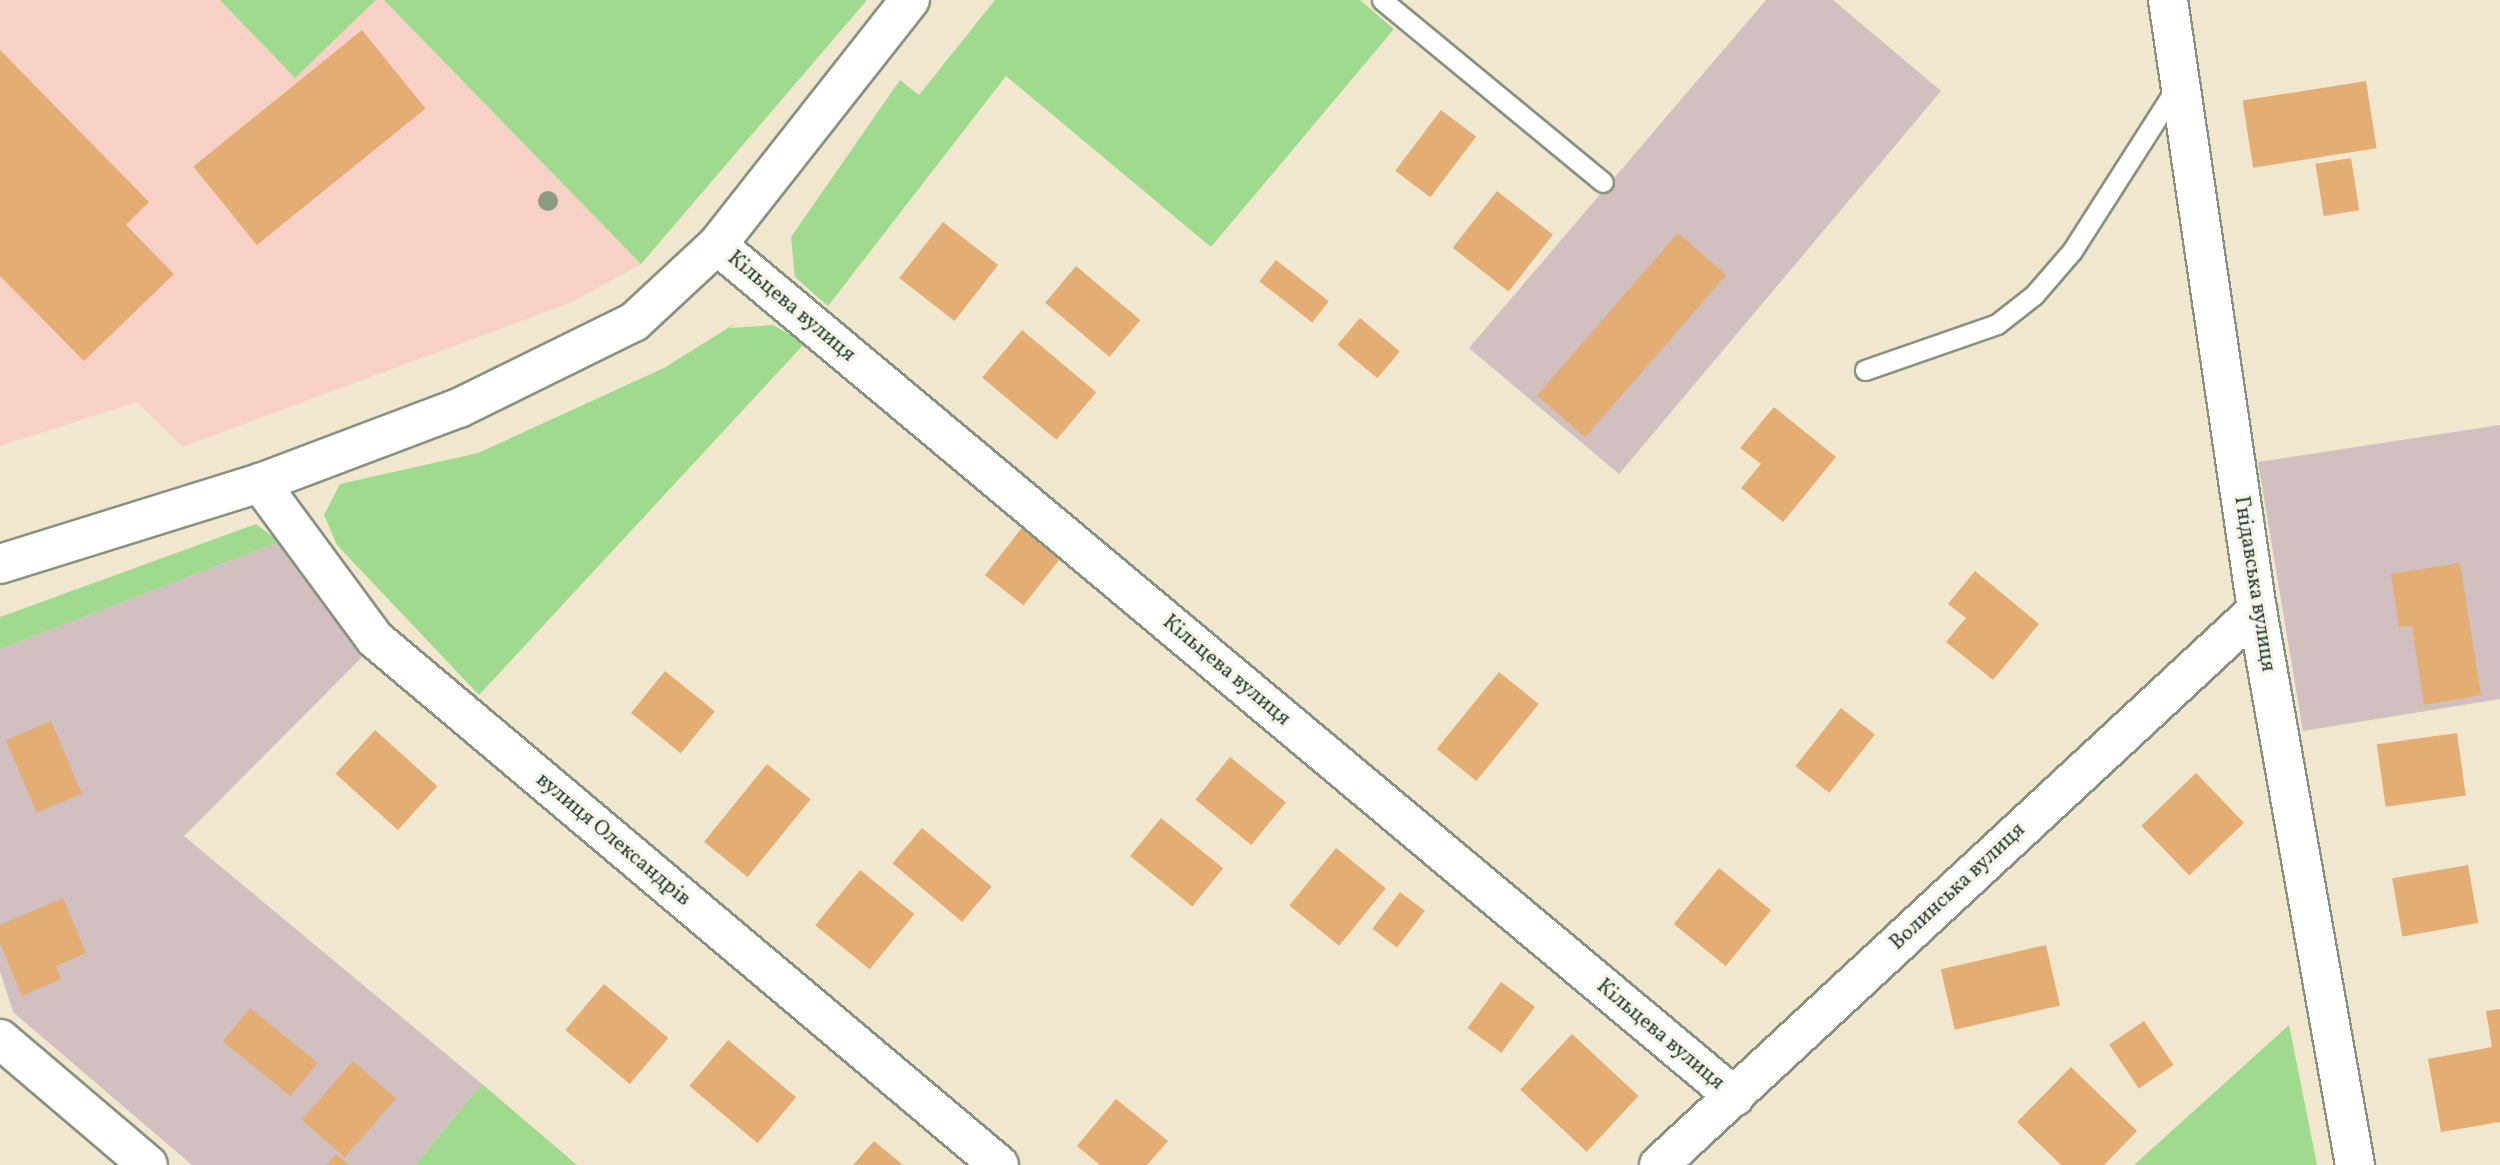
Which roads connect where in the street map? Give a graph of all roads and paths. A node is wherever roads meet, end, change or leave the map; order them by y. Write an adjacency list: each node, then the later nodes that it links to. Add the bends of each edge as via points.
1 (1382, 0): 5 (lane)
2 (2168, 0): 4 (street, Гнідавська вулиця)
3 (904, 3): 6 (street)
4 (2180, 83): 7 (lane, via 2072,251 2034,295 1997,324); 10 (street, Гнідавська вулиця)
5 (1604, 182)
6 (716, 245): 8 (street, via 634,322 459,408); 12 (street, Кільцева вулиця)
7 (1865, 370)
8 (260, 483): 9 (street); 14 (street, вулиця Олександрів, via 375,639)
9 (0, 564)
10 (2257, 610): 12 (street, Волинська вулиця); 16 (street, Гнідавська вулиця)
11 (0, 1039): 13 (street)
12 (1735, 1097): 15 (street, Волинська вулиця)
13 (148, 1165)
14 (999, 1165)
15 (1659, 1165)
16 (2355, 1165)

